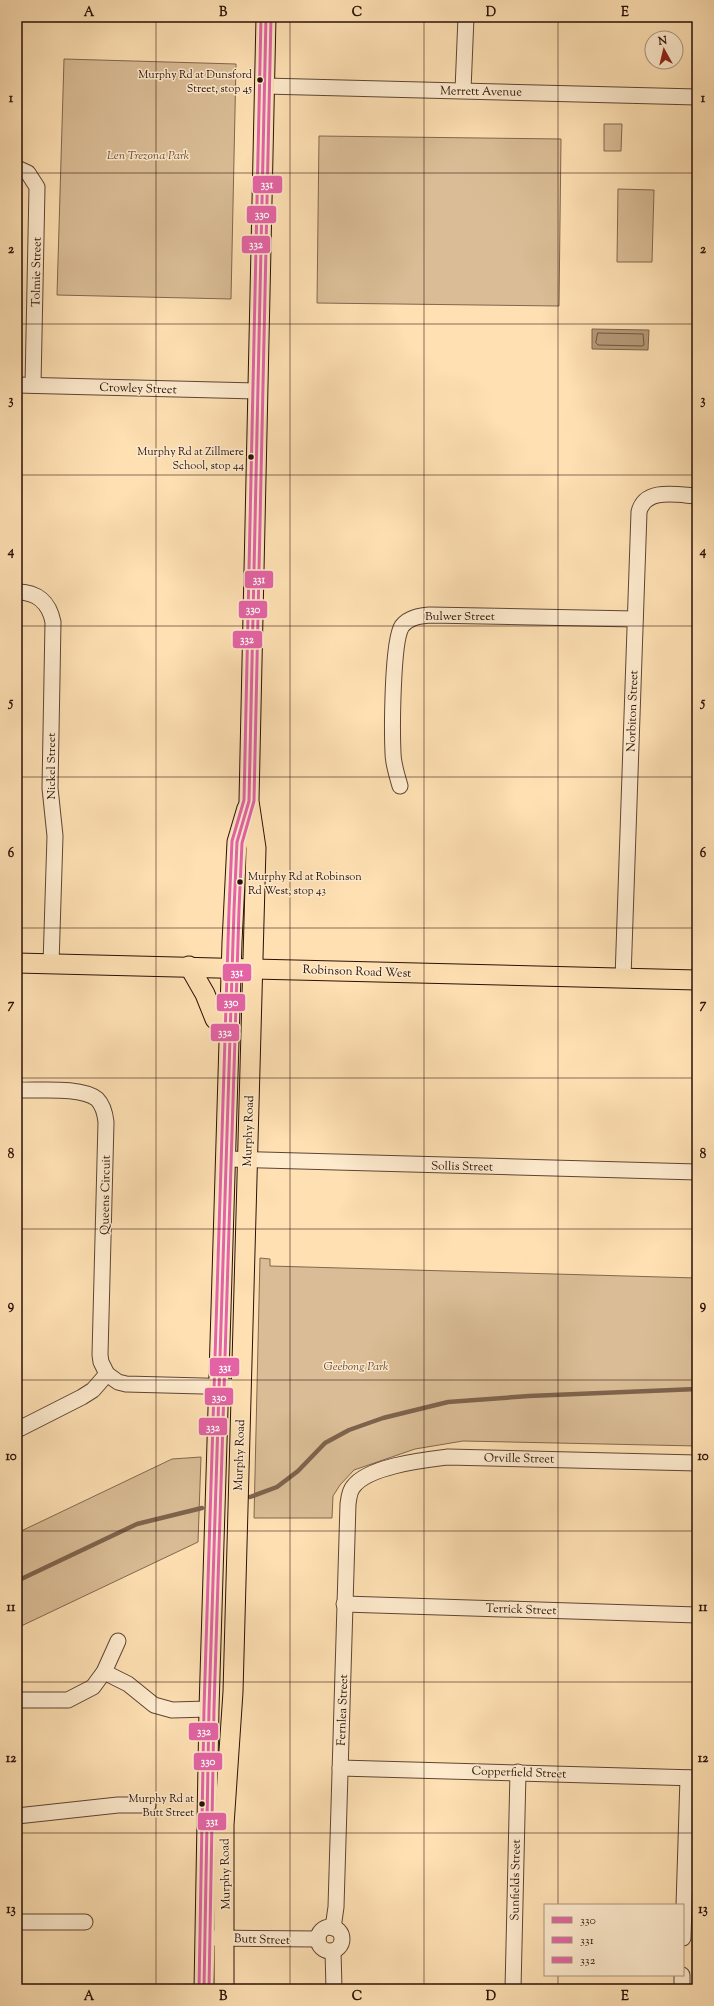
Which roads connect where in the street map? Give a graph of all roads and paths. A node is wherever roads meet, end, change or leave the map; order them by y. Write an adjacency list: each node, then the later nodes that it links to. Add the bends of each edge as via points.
1 (266, 17): 3 (main road, Murphy Road)
2 (466, 17): 4 (street)
3 (265, 86): 4 (street, Merrett Avenue); 9 (main road, Murphy Road)
4 (464, 90): 5 (street, Merrett Avenue)
5 (697, 97)
6 (17, 168): 8 (street, Tolmie Street, via 28,173 36,187)
7 (17, 385): 8 (street, Crowley Street)
8 (34, 385): 9 (street, Crowley Street)
9 (259, 391): 14 (main road, Murphy Road)
10 (697, 496): 12 (street, Norbiton Street, via 654,496 640,506)
11 (17, 592): 16 (street, Nickel Street, via 40,597 49,608 54,622 50,788 55,836)
12 (635, 619): 13 (street, Bulwer Street, via 430,615 418,616 408,621 399,632 395,652 393,753); 20 (street, Norbiton Street)
13 (400, 786)
14 (249, 801): 18 (main road, Murphy Road, via 237,842); 19 (main road, Murphy Road, via 256,848)
15 (17, 963): 16 (main road, Robinson Road West)
16 (51, 964): 17 (main road, Robinson Road West)
17 (189, 966): 18 (main road, Robinson Road West); 22 (main road, via 205,994 214,1019)
18 (232, 968): 19 (main road, Robinson Road West); 22 (main road, Murphy Road)
19 (252, 968): 20 (main road, Robinson Road West); 25 (main road, Murphy Road)
20 (623, 978): 21 (main road, Robinson Road West)
21 (697, 980)
22 (231, 1034): 24 (main road, Murphy Road)
23 (17, 1090): 27 (street, Queens Circuit, via 71,1091 88,1094 99,1102 104,1113 106,1129 100,1354)
24 (227, 1159): 25 (street, Sollis Street); 28 (main road, Murphy Road)
25 (247, 1161): 26 (street, Sollis Street); 29 (main road, Murphy Road)
26 (697, 1172)
27 (107, 1374): 28 (street, via 126,1384); 30 (street, via 93,1390 82,1397)
28 (219, 1386): 29 (street); 38 (main road, Murphy Road)
29 (241, 1387): 49 (main road, Murphy Road, via 233,1692 224,1825)
30 (17, 1430)
31 (697, 1463): 32 (street, Orville Street, via 448,1457 376,1472 359,1481)
32 (350, 1493): 33 (street, Fernlea Street)
33 (344, 1604): 34 (street, Terrick Street); 39 (street, Fernlea Street)
34 (697, 1615)
35 (118, 1641): 36 (street)
36 (104, 1672): 37 (street, via 93,1687 68,1700); 38 (street, via 128,1684 154,1705 172,1710)
37 (17, 1700)
38 (209, 1709): 48 (main road, Murphy Road)
39 (340, 1768): 40 (street, Copperfield Street); 47 (street, Fernlea Street, via 336,1907)
40 (518, 1772): 41 (street, Copperfield Street); 56 (street, Sunfields Street)
41 (692, 1778): 44 (street)
42 (148, 1805): 43 (street, via 118,1805)
43 (17, 1816)
44 (684, 1920)
45 (17, 1922): 46 (street)
46 (85, 1922)
47 (333, 1928): 50 (street, via 323,1930); 51 (street, via 340,1932 342,1939 340,1947)
48 (205, 1938): 49 (street, Butt Street); 53 (main road, Murphy Road)
49 (225, 1938): 50 (street, Butt Street); 54 (main road, Murphy Road)
50 (318, 1939): 51 (street, via 323,1949)
51 (333, 1951): 55 (street)
52 (682, 1976): 57 (street)
53 (204, 1989)
54 (224, 1989)
55 (334, 1989)
56 (513, 1989)
57 (682, 1989)

